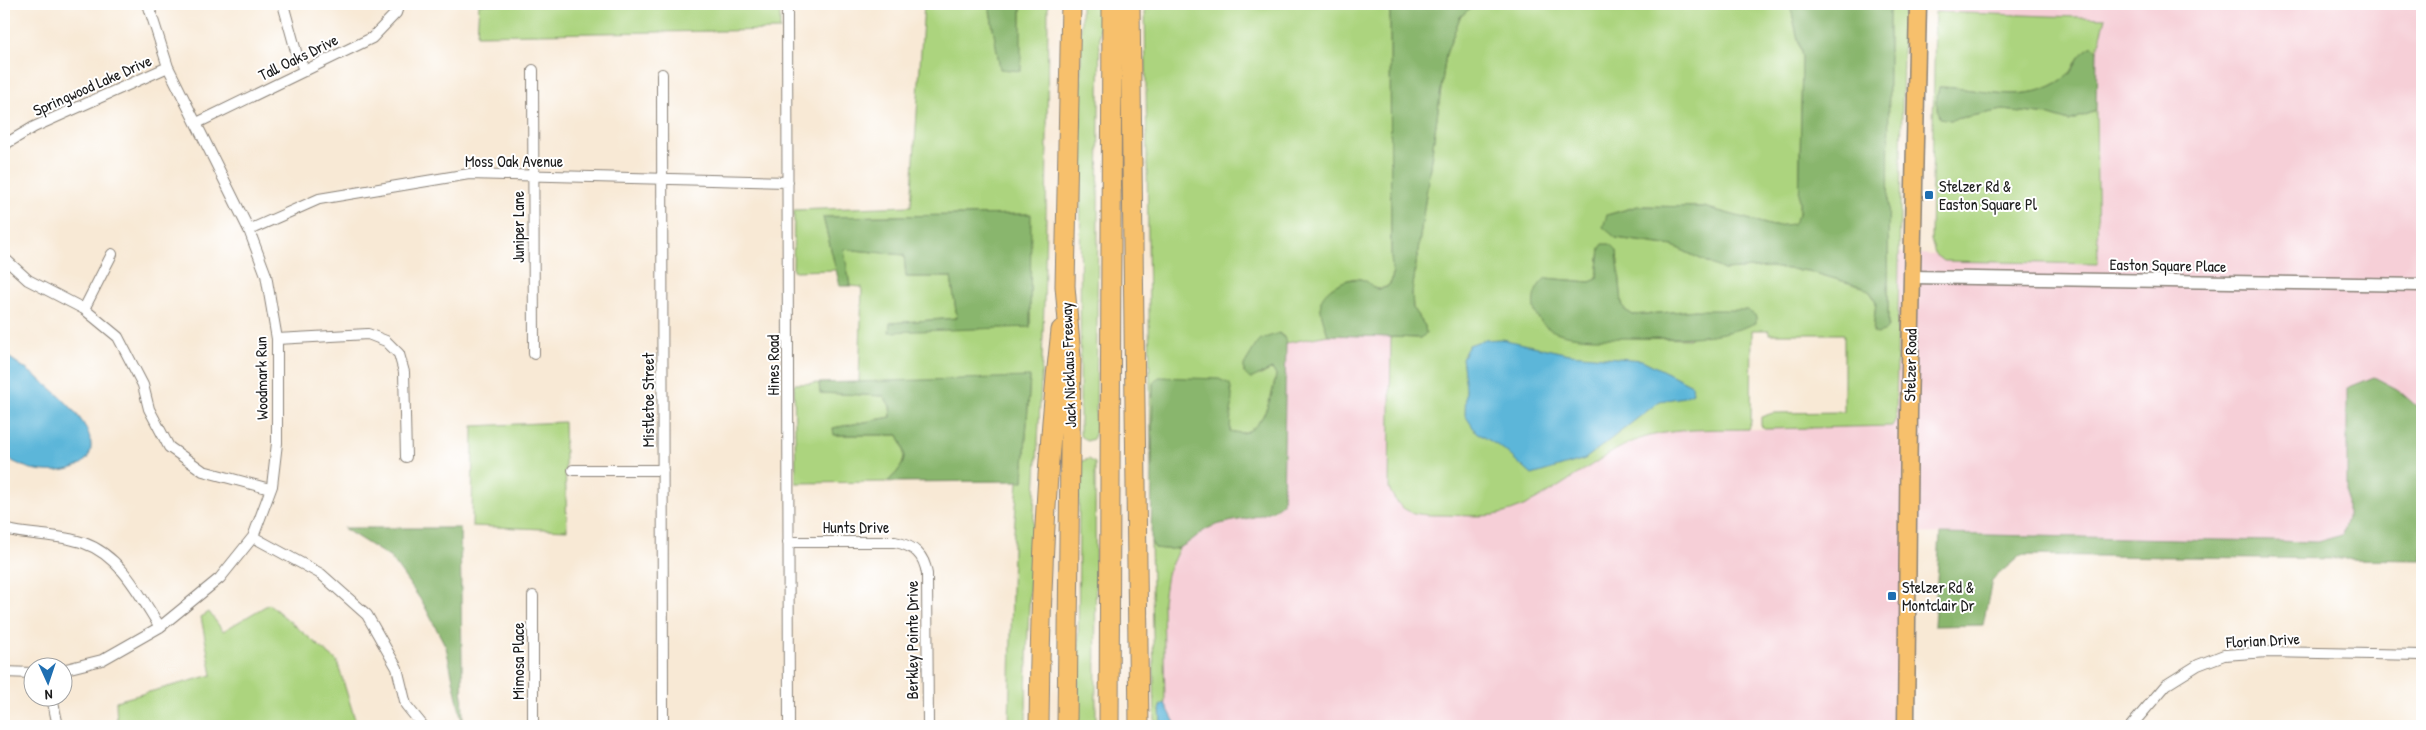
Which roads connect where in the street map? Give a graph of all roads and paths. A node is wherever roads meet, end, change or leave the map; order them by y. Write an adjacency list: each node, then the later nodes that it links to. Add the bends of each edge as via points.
1 (148, 4): 9 (street, Woodmark Run)
2 (283, 4): 11 (street)
3 (399, 4): 11 (street, Tall Oaks Drive, via 396,13 372,38)
4 (787, 4): 17 (street, Hines Road)
5 (1071, 4): 23 (highway, Jack Nicklaus Freeway)
6 (1112, 4): 50 (highway)
7 (1130, 4): 51 (highway)
8 (1918, 4): 21 (main road, Stelzer Road)
9 (168, 68): 13 (street, Woodmark Run); 14 (street, Springwood Lake Drive, via 34,127)
10 (533, 70): 15 (street, Juniper Lane)
11 (304, 71): 13 (street, Tall Oaks Drive)
12 (662, 74): 16 (street, Mistletoe Street)
13 (197, 123): 18 (street, Woodmark Run)
14 (4, 148)
15 (533, 176): 16 (street, Moss Oak Avenue); 18 (street, Moss Oak Avenue, via 469,174 319,199); 26 (street, Juniper Lane)
16 (662, 179): 17 (street, Moss Oak Avenue); 29 (street, Mistletoe Street)
17 (788, 182): 33 (street, Hines Road)
18 (249, 230): 25 (street, Woodmark Run, via 266,275)
19 (112, 254): 24 (street)
20 (4, 258): 24 (street, via 28,280)
21 (1912, 277): 22 (street, Easton Square Place); 52 (main road, Stelzer Road)
22 (2422, 285)
23 (1065, 286): 48 (highway, via 1048,462 1040,623); 49 (highway, Jack Nicklaus Freeway, via 1071,356)
24 (84, 309): 30 (street, via 118,337 169,447 203,471)
25 (277, 339): 27 (street, via 368,334 386,341 399,354 404,372); 30 (street, Woodmark Run, via 277,443)
26 (534, 354)
27 (406, 457)
28 (573, 470): 29 (street)
29 (663, 470): 45 (street, Mistletoe Street)
30 (270, 489): 32 (street, Woodmark Run)
31 (4, 530): 36 (street, via 84,543 109,557 128,577)
32 (253, 537): 36 (street, Woodmark Run, via 220,578); 43 (street, via 321,574 367,615 397,668 406,705)
33 (788, 542): 34 (street, Hunts Drive, via 895,542 910,545); 46 (street, Hines Road)
34 (921, 555): 47 (street, Berkley Pointe Drive, via 927,574)
35 (533, 596): 44 (street, Mimosa Place)
36 (160, 627): 38 (street, Woodmark Run, via 102,660)
37 (2422, 654): 53 (street, Florian Drive, via 2268,652 2224,655 2198,665 2166,685)
38 (72, 668)
39 (4, 672): 40 (street)
40 (22, 673)
41 (54, 708): 42 (street)
42 (58, 726)
43 (422, 726)
44 (532, 726)
45 (663, 726)
46 (789, 726)
47 (928, 726)
48 (1039, 726)
49 (1068, 726)
50 (1109, 726)
51 (1139, 726)
52 (1906, 726)
53 (2131, 726)

